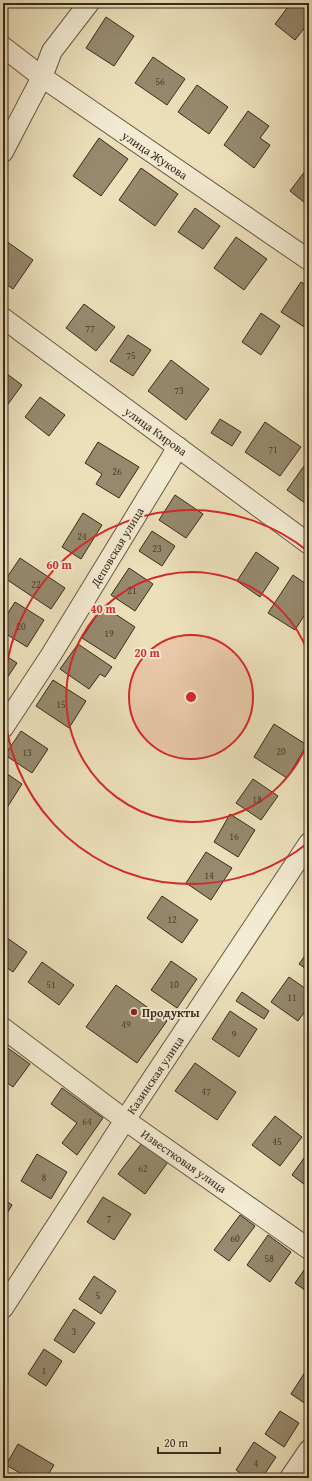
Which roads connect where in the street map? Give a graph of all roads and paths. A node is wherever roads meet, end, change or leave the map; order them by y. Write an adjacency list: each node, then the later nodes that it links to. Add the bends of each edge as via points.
1 (89, 3): 3 (street, via 52,52)
2 (3, 47): 3 (street, улица Жукова)
3 (42, 77): 4 (street); 5 (street, улица Жукова)
4 (3, 152)
5 (309, 260)
6 (3, 318): 7 (street, улица Кирова)
7 (178, 447): 8 (street, улица Кирова); 9 (street, Деповская улица, via 51,655)
8 (309, 544)
9 (3, 728)
10 (309, 842): 12 (street, Казинская улица)
11 (3, 1028): 12 (street, Известковая улица)
12 (125, 1120): 13 (street, Известковая улица); 14 (street, Казинская улица)
13 (309, 1249)
14 (3, 1308)
15 (309, 1450): 16 (street)
16 (290, 1478)

